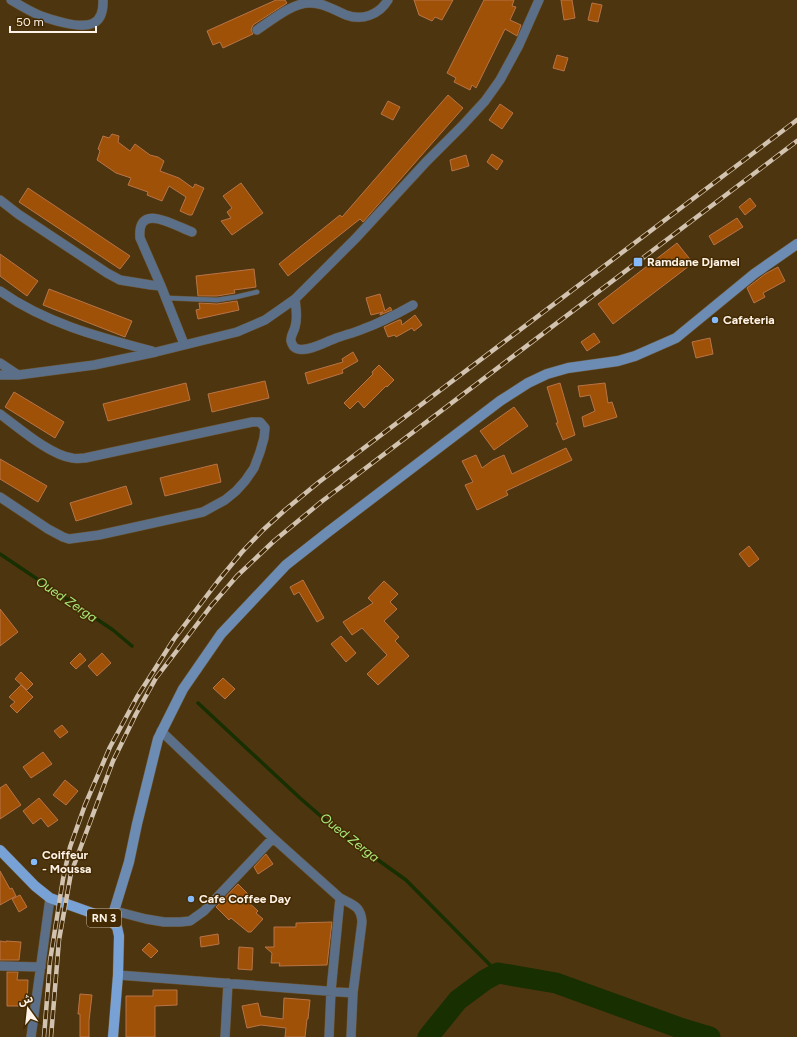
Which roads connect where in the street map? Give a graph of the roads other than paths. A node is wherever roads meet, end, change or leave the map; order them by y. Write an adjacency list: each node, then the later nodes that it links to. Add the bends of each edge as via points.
1 (11, 0): 2 (street, via 41,16 85,26 101,16)
2 (103, 0)
3 (388, 0): 5 (street, via 373,15 357,17 346,15)
4 (539, 0): 14 (street, via 519,45 485,101)
5 (323, 2): 6 (street, via 301,4)
6 (257, 30)
7 (0, 200): 10 (street, via 120,280)
8 (192, 232): 10 (street, via 158,219 144,220 141,225 140,238)
9 (797, 244): 23 (main road, via 754,274 676,338 635,356 568,368 528,383 500,401 328,532 286,565 221,634 183,689)
10 (161, 286): 13 (street)
11 (0, 291): 17 (street, via 30,310 61,324)
12 (257, 292): 13 (lane, via 217,300)
13 (167, 298): 16 (street)
14 (295, 299): 15 (street, via 296,326 291,342 299,349 314,347 363,329); 16 (street, via 265,320 237,332)
15 (413, 306)
16 (184, 344): 17 (street)
17 (156, 352): 20 (street, via 94,365)
18 (0, 363): 20 (street)
19 (0, 375): 20 (street)
20 (18, 375)
21 (0, 414): 22 (street, via 41,444 73,458 85,458 252,422 260,422 265,428 254,468 245,481 225,500 203,512 99,535 69,539 48,529)
22 (0, 497)
23 (161, 731): 24 (street); 28 (main road)
24 (273, 838): 27 (street); 28 (street, via 204,911 190,921 146,920)
25 (0, 850): 26 (main road, RN 3)
26 (50, 898): 29 (main road, RN 3); 31 (street)
27 (340, 898): 34 (street); 35 (street, via 358,908 362,916)
28 (115, 911): 29 (main road)
29 (111, 921): 32 (main road, RN 3, via 117,927 119,936)
30 (0, 966): 31 (street)
31 (41, 967): 36 (street)
32 (118, 975): 33 (street); 37 (main road, RN 3)
33 (228, 983): 34 (street); 38 (street)
34 (331, 991): 35 (street); 39 (street)
35 (353, 993): 40 (street)
36 (31, 1037)
37 (113, 1037)
38 (225, 1037)
39 (329, 1037)
40 (351, 1037)

